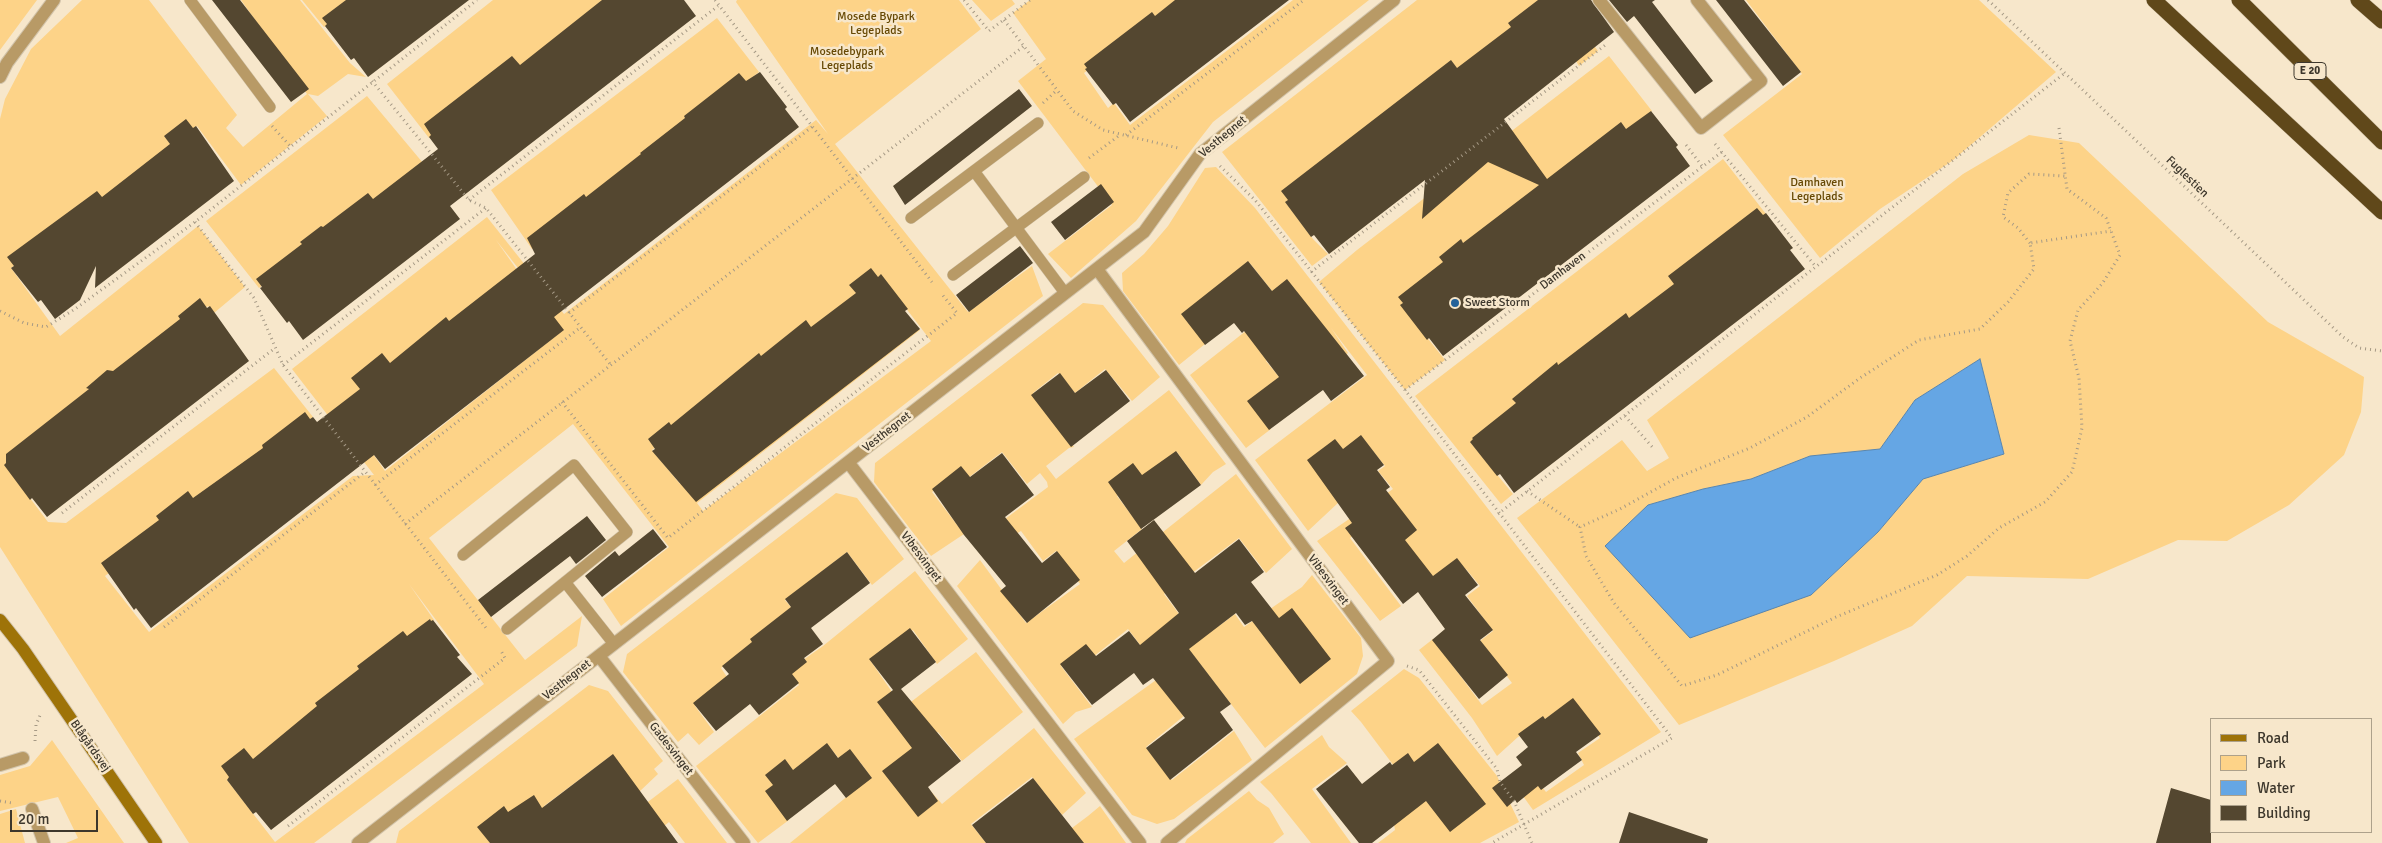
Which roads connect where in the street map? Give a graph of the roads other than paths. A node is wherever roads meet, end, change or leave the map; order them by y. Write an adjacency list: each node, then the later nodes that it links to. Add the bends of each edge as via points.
1 (54, 0): 10 (street)
2 (190, 0): 11 (lane)
3 (1394, 0): 19 (street, Vesthegnet, via 1200,154 1144,232)
4 (1599, 0): 5 (street, via 1701,128 1761,81)
5 (1697, 0)
6 (2154, 0): 16 (highway)
7 (2238, 0): 13 (highway, E 20)
8 (2358, 0): 9 (highway)
9 (2382, 21)
10 (0, 77)
11 (270, 107)
12 (1038, 123): 14 (lane)
13 (2382, 142)
14 (974, 171): 17 (lane); 18 (lane)
15 (1084, 177): 18 (lane)
16 (2382, 212)
17 (911, 218)
18 (1016, 228): 20 (lane); 21 (lane)
19 (1097, 268): 21 (street, Vesthegnet); 40 (street, Vibesvinget, via 1388,661)
20 (953, 275)
21 (1065, 293): 22 (street, Vesthegnet)
22 (848, 462): 28 (street, Vesthegnet); 39 (street, Vibesvinget)
23 (463, 555): 24 (lane, via 574,465 627,532)
24 (565, 582): 27 (lane); 28 (lane)
25 (0, 610): 29 (street, Blågårdsvej)
26 (0, 620): 29 (street, Blågårdsvej)
27 (507, 629)
28 (614, 644): 30 (street, Vesthegnet)
29 (23, 649): 36 (street, Blågårdsvej)
30 (599, 656): 34 (street, Vesthegnet); 38 (street, Gadesvinget)
31 (24, 758): 32 (street)
32 (0, 765)
33 (32, 808): 35 (street)
34 (372, 838): 37 (street, Vesthegnet)
35 (44, 843)
36 (156, 843)
37 (358, 843)
38 (744, 843)
39 (1140, 843)
40 (1168, 843)

